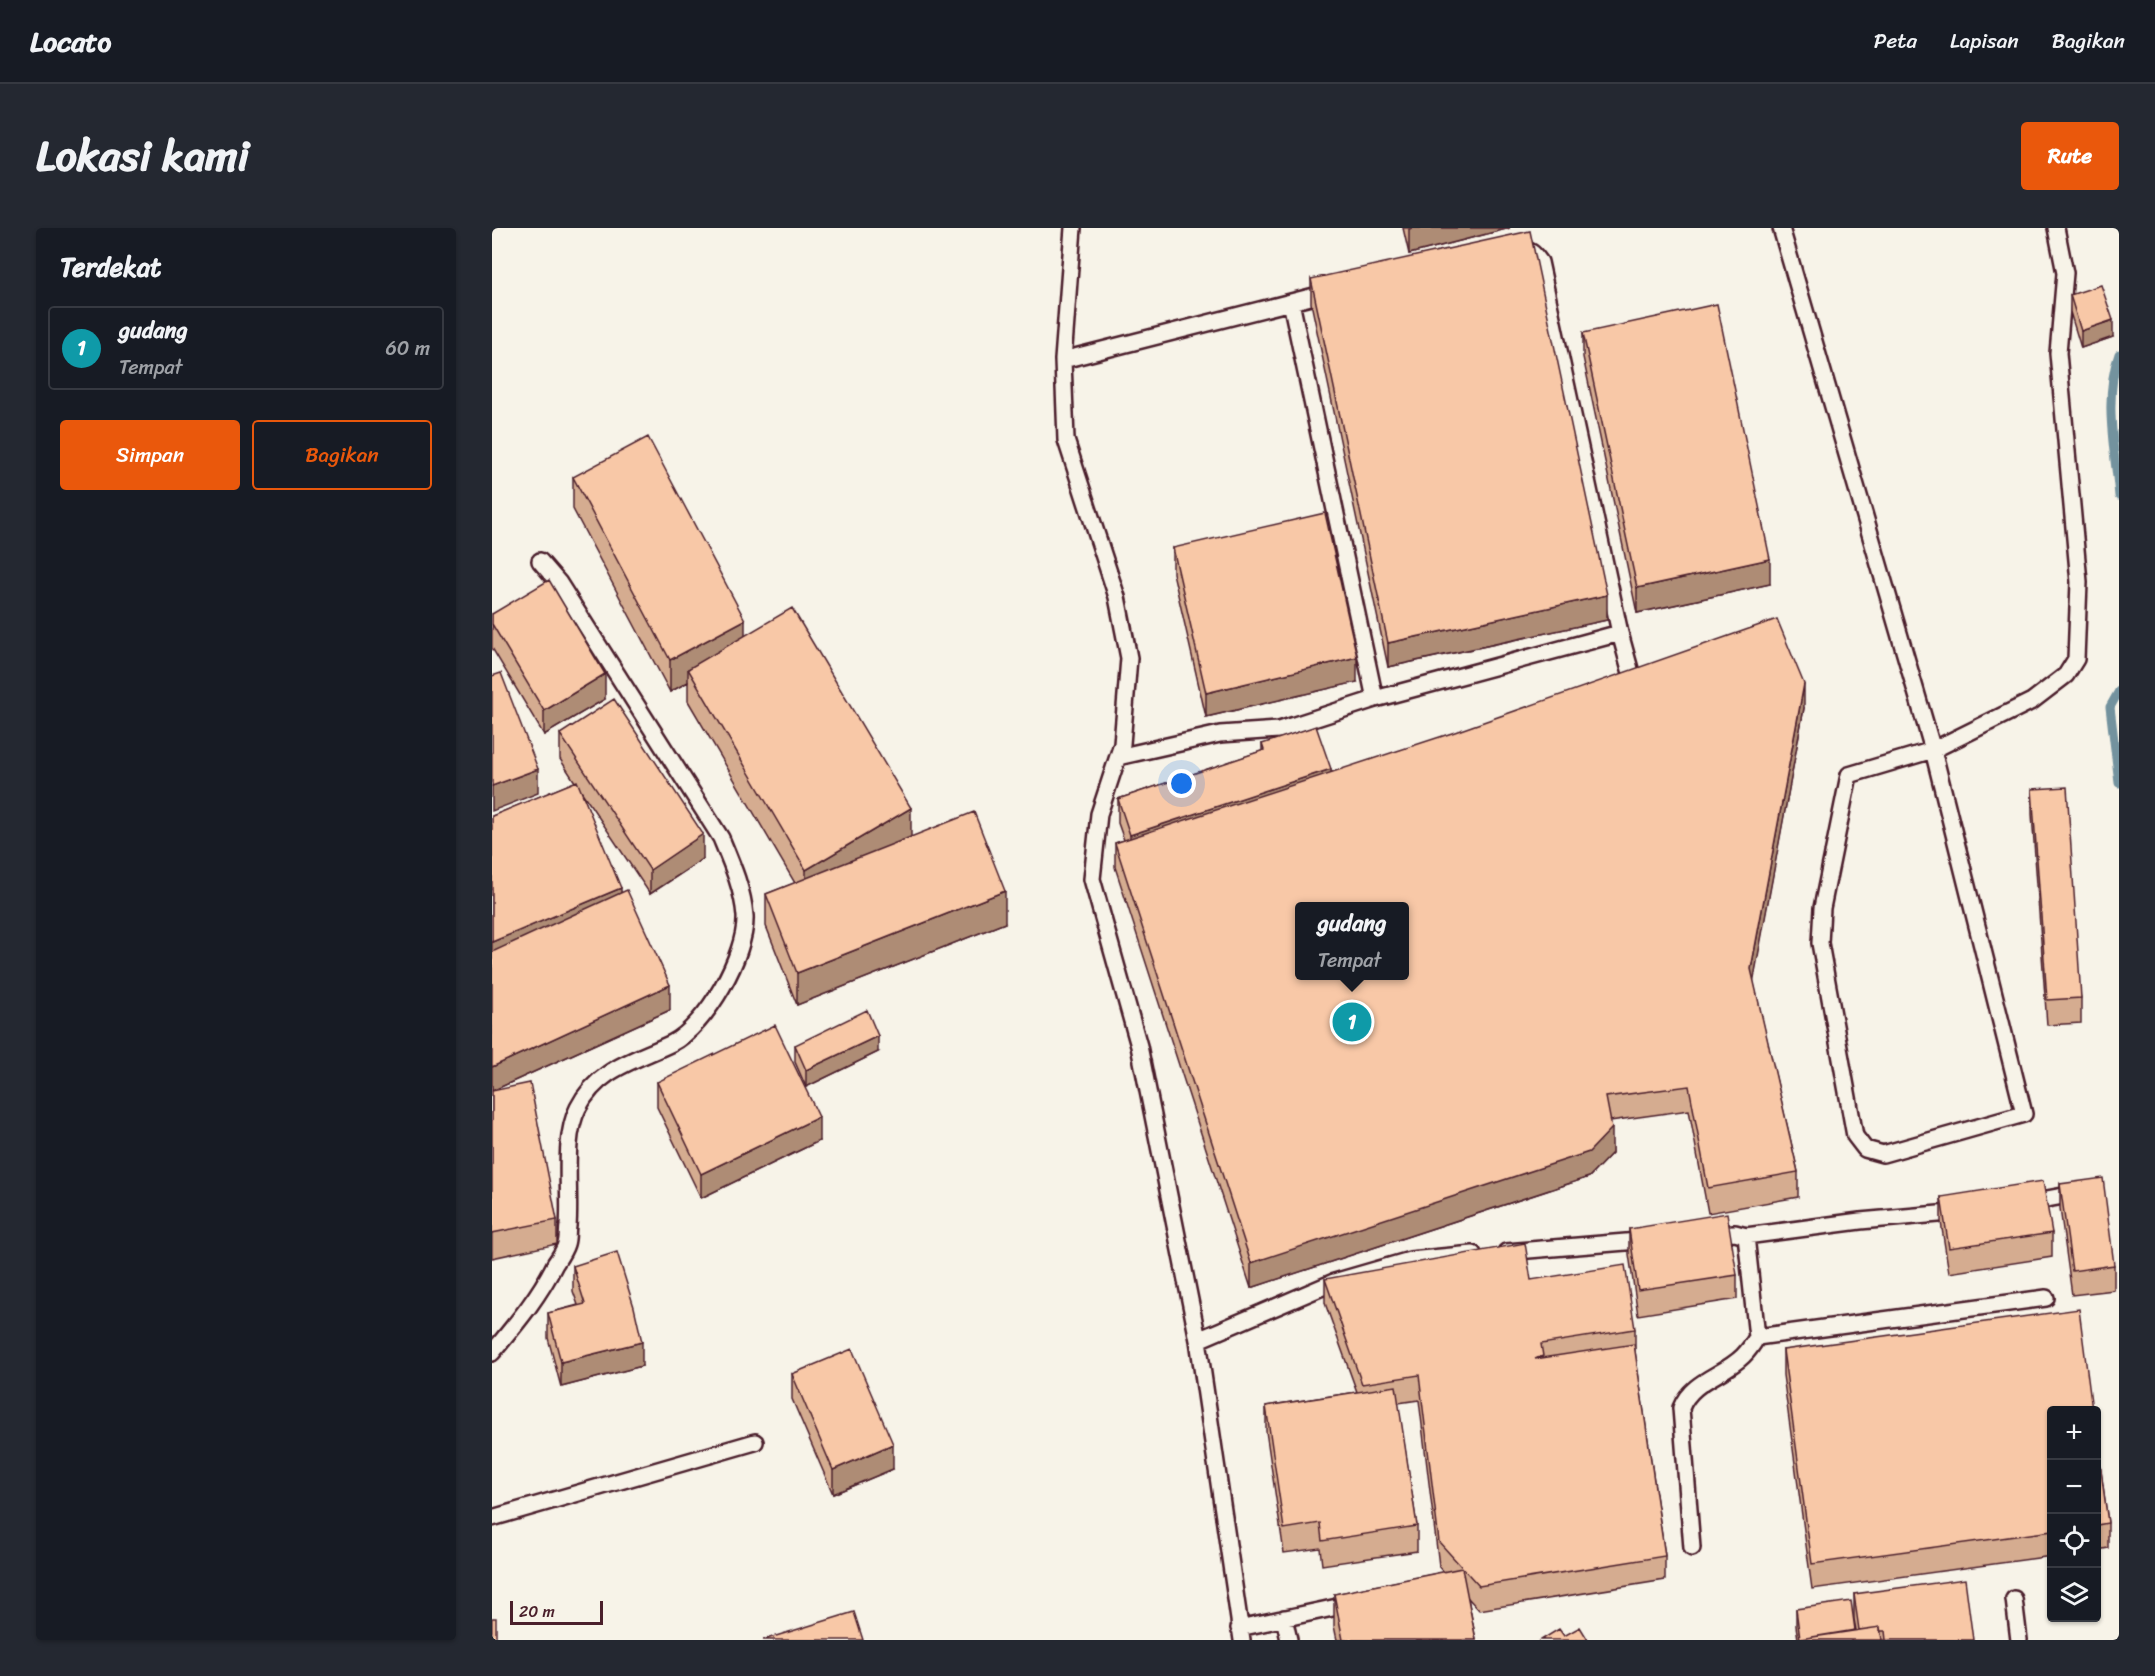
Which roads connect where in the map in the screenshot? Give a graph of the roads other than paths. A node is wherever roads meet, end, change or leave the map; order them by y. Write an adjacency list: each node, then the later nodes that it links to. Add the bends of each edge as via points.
1 (1073, 228): 7 (lane)
2 (1781, 228): 12 (lane)
3 (2056, 228): 12 (lane, via 2064,273 2058,353 2079,582 2076,659 2066,675 2032,701)
4 (1511, 250): 9 (lane, via 1527,249 1540,262)
5 (1348, 288): 6 (lane)
6 (1291, 302): 7 (lane); 11 (lane)
7 (1063, 360): 13 (lane, via 1066,440 1117,597 1129,658)
8 (540, 561): 23 (lane, via 558,583 721,838 734,870 745,917 738,956 721,991 698,1020 675,1041 613,1069 589,1089 576,1110 570,1134 566,1244 530,1306)
9 (1620, 633): 10 (lane); 11 (lane)
10 (1631, 674)
11 (1375, 699): 13 (lane, via 1279,730 1220,734)
12 (1933, 750): 12 (lane, via 1849,775 1822,908 1820,942 1855,1136 1865,1149 1883,1154 2024,1114)
13 (1118, 757): 22 (lane, via 1099,814 1092,879 1139,1046)
14 (2084, 1192): 15 (lane)
15 (2016, 1204)
16 (1982, 1211): 18 (lane)
17 (1699, 1235): 18 (lane)
18 (1746, 1236): 21 (lane)
19 (1664, 1238): 22 (lane, via 1410,1260 1334,1282)
20 (2046, 1298): 21 (lane)
21 (1758, 1337): 26 (lane, via 1742,1358 1695,1387 1680,1408)
22 (1198, 1340): 30 (lane)
23 (492, 1353)
24 (755, 1442): 25 (lane)
25 (492, 1518)
26 (1692, 1548)
27 (2014, 1599): 32 (lane)
28 (1367, 1612): 29 (lane, via 1342,1606)
29 (1284, 1618): 30 (lane); 31 (lane)
30 (1241, 1634)
31 (1289, 1640)
32 (2019, 1640)

